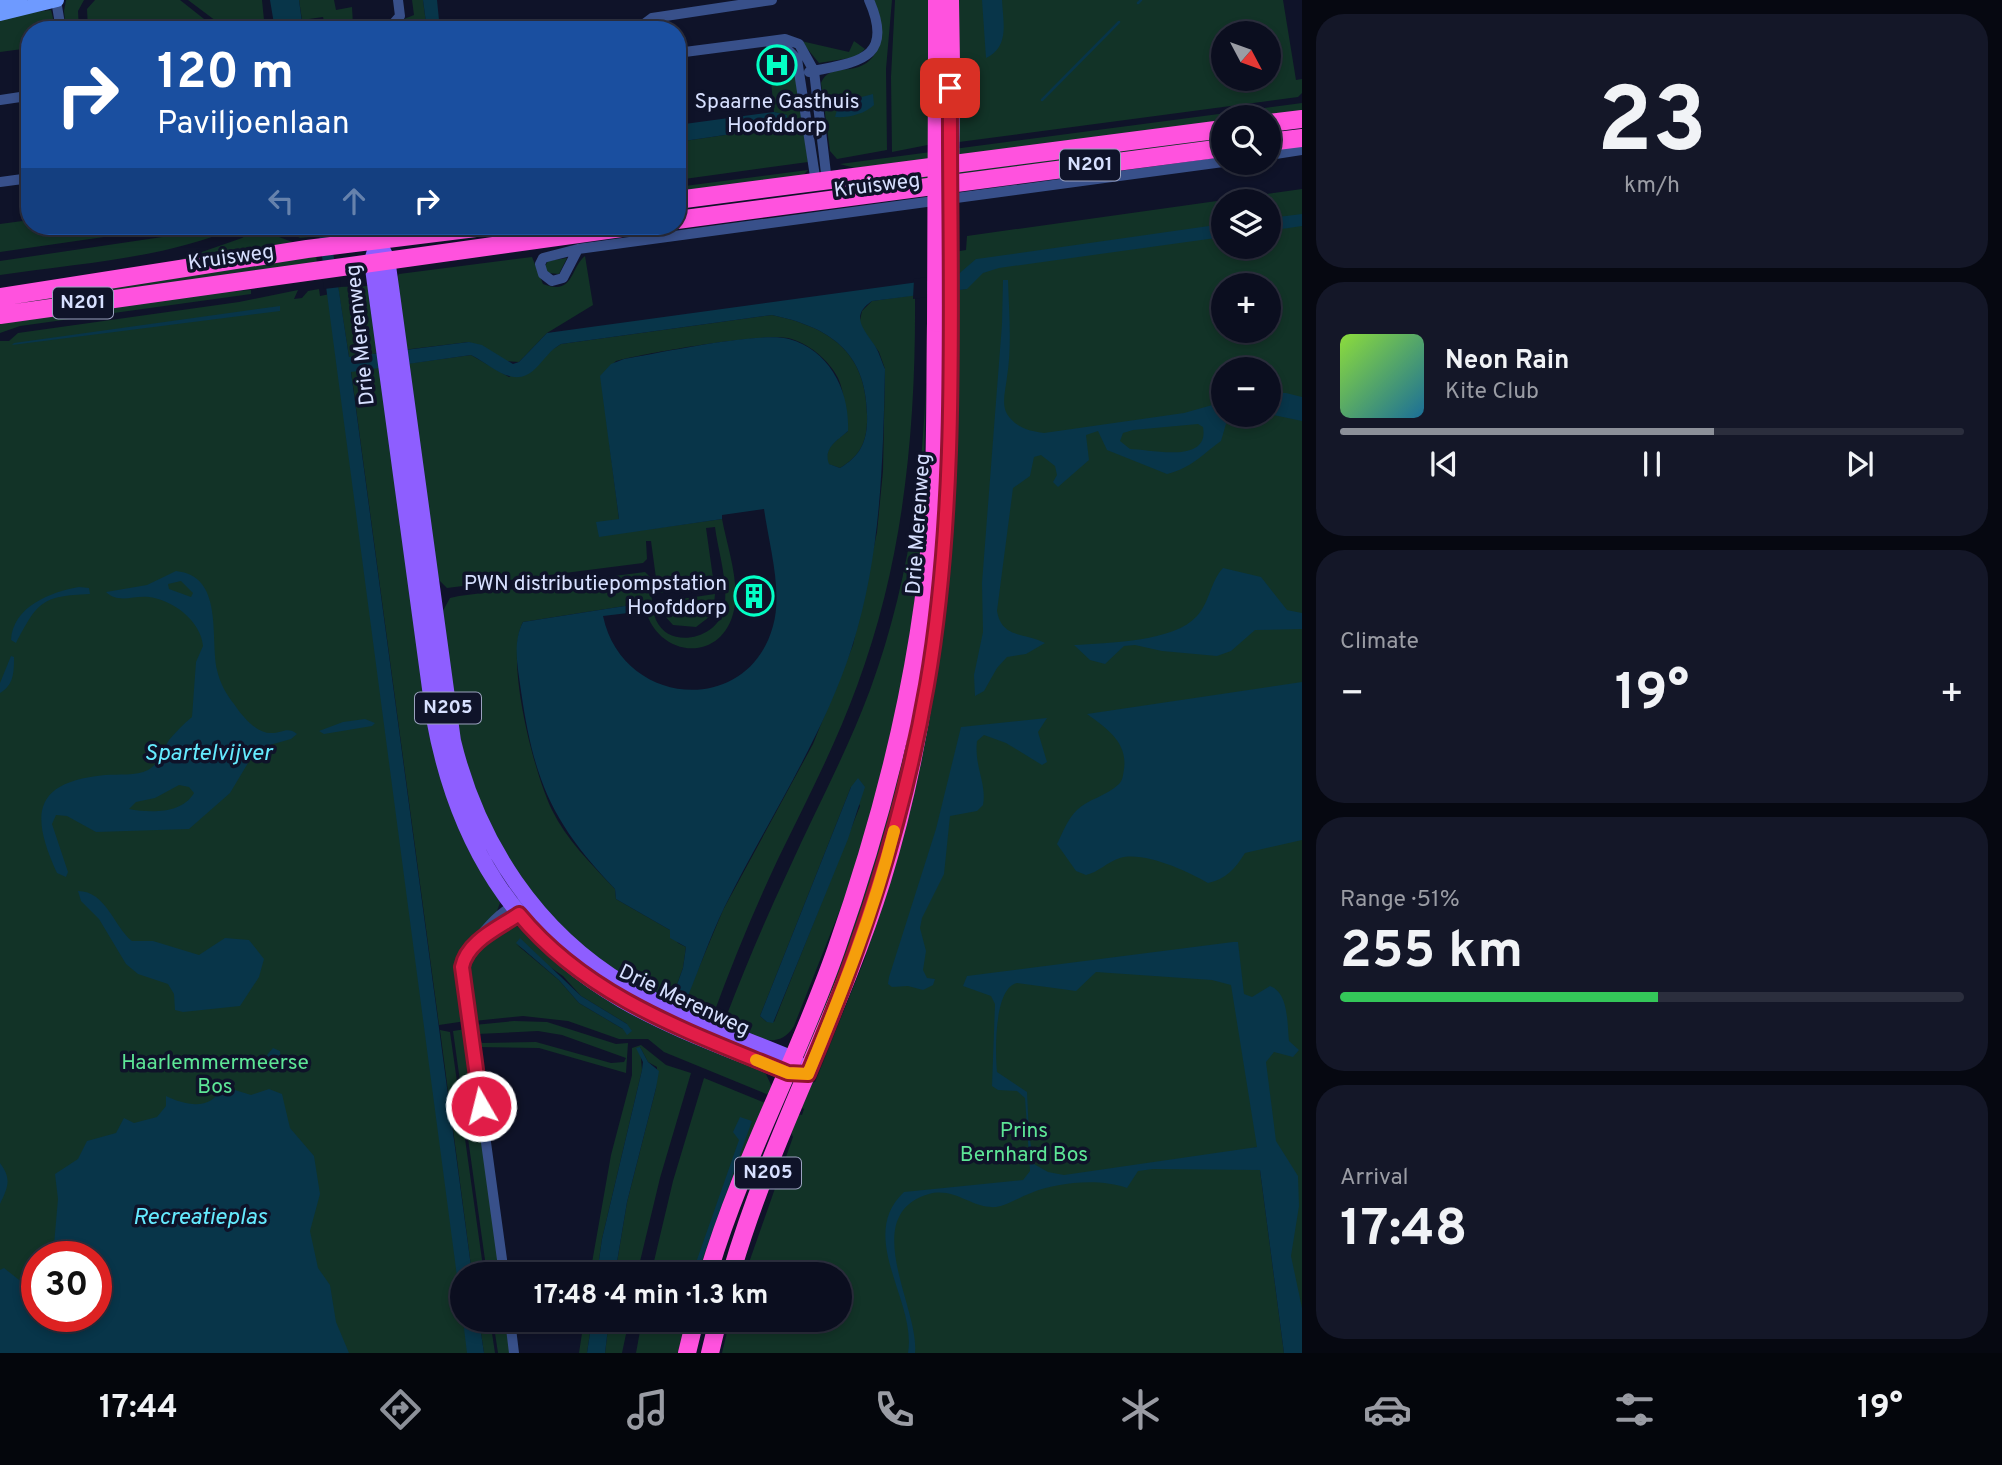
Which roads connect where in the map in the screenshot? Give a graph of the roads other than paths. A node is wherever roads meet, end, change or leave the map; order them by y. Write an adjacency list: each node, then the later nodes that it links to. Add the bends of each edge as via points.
1 (20, 0): 8 (main road)
2 (56, 0): 9 (main road); 10 (street)
3 (398, 0): 11 (street, via 400,16)
4 (772, 0): 12 (street)
5 (869, 0): 16 (street, via 878,33 867,54 854,64)
6 (937, 0): 15 (highway, Drie Merenweg / N205)
7 (950, 0): 15 (highway, Drie Merenweg / N205)
8 (0, 4)
9 (0, 14)
10 (60, 21)
11 (396, 21)
12 (650, 21)
13 (757, 44): 14 (street); 16 (street, via 785,40 799,44); 17 (street, via 789,51)
14 (686, 52)
15 (944, 63): 42 (highway, Drie Merenweg / N205, bridge)
16 (814, 71): 17 (street); 30 (street)
17 (802, 74): 30 (street)
18 (21, 97): 19 (street)
19 (0, 100)
20 (1302, 119): 21 (highway)
21 (1281, 122)
22 (1211, 131): 30 (highway, Kruisweg / N201)
23 (1302, 138): 24 (highway)
24 (1281, 141)
25 (1211, 150): 33 (highway, Kruisweg / N201)
26 (1302, 150): 27 (street)
27 (1281, 153)
28 (1211, 164): 38 (street, Kruisweg)
29 (21, 179): 31 (street)
30 (821, 181): 32 (highway, Kruisweg / N201); 33 (street)
31 (0, 182)
32 (686, 199)
33 (823, 200): 34 (highway, Kruisweg / N201)
34 (686, 219)
35 (424, 235): 37 (highway, Kruisweg / N201)
36 (568, 235): 39 (highway, Kruisweg / N201)
37 (378, 241): 39 (main road, Drie Merenweg / N205); 40 (highway, Kruisweg / N201)
38 (578, 249)
39 (379, 260): 41 (highway, Kruisweg / N201); 43 (main road, Drie Merenweg / N205, via 428,678 443,768 473,846)
40 (0, 297)
41 (0, 315)
42 (942, 322): 44 (highway, Drie Merenweg / N205, via 933,503 914,667 872,842 836,952); 45 (highway, Drie Merenweg / N205, via 946,489 927,684 882,879)
43 (520, 906): 44 (main road, Drie Merenweg / N205, via 559,955 613,995 664,1021); 46 (street, via 493,920 470,948 462,967)
44 (790, 1066): 45 (main road, Drie Merenweg / N205); 47 (highway, Drie Merenweg / N205)
45 (808, 1074): 48 (highway, Drie Merenweg / N205)
46 (502, 1262)
47 (713, 1262)
48 (735, 1262)
49 (511, 1332): 52 (street)
50 (692, 1332): 53 (highway)
51 (715, 1332): 54 (highway)
52 (514, 1353)
53 (687, 1353)
54 (710, 1353)

